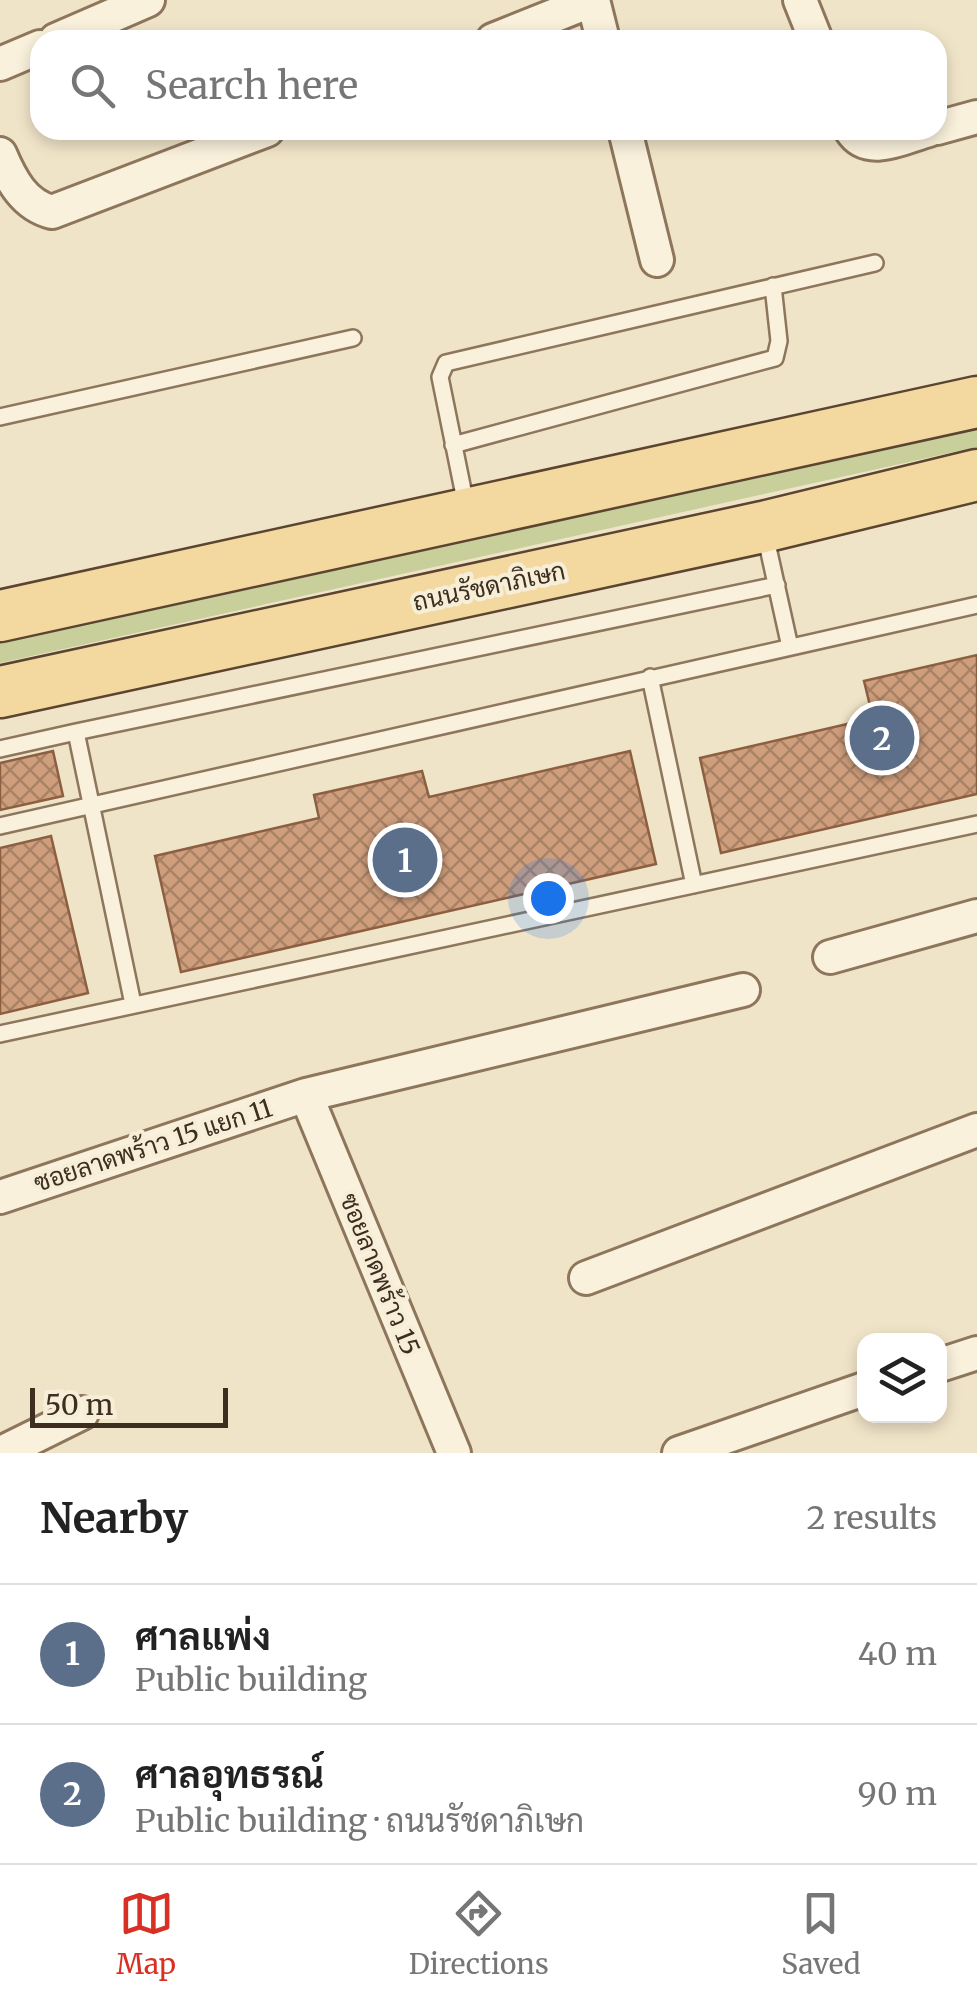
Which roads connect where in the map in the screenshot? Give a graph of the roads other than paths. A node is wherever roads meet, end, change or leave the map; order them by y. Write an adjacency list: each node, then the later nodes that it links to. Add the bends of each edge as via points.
1 (148, 0): 4 (street)
2 (593, 0): 5 (street); 6 (street)
3 (800, 0): 7 (street)
4 (79, 30)
5 (517, 30)
6 (600, 30)
7 (812, 30)
8 (30, 51): 9 (street)
9 (0, 64)
10 (977, 117): 11 (street)
11 (947, 125)
12 (241, 140): 16 (street, via 52,212 35,208)
13 (627, 140): 17 (street)
14 (857, 140): 15 (street, via 870,146)
15 (892, 140)
16 (0, 154)
17 (657, 260)
18 (874, 263): 19 (lane)
19 (773, 286): 23 (lane, via 779,341 774,358); 23 (lane, via 446,363 440,376)
20 (354, 338): 22 (lane)
21 (977, 402): 25 (main road)
22 (0, 417)
23 (453, 444): 25 (lane)
24 (977, 474): 26 (main road, ถนนรัชดาภิเษก)
25 (468, 514): 29 (main road)
26 (763, 527): 27 (lane); 32 (main road, ถนนรัชดาภิเษก)
27 (777, 585): 30 (lane); 33 (lane)
28 (977, 605): 30 (lane)
29 (0, 616)
30 (790, 647): 31 (lane)
31 (650, 677): 35 (lane); 38 (lane)
32 (0, 692)
33 (76, 732): 34 (lane); 35 (lane)
34 (0, 749)
35 (92, 804): 37 (lane); 42 (lane)
36 (977, 824): 38 (lane)
37 (0, 826)
38 (694, 884): 42 (lane)
39 (977, 916): 40 (street)
40 (830, 957)
41 (743, 990): 44 (street, ซอยลาดพร้าว 15 แยก 11)
42 (133, 1004): 43 (lane)
43 (0, 1034)
44 (306, 1094): 46 (street, ซอยลาดพร้าว 15 แยก 11); 53 (street, ซอยลาดพร้าว 15)
45 (977, 1130): 47 (street)
46 (0, 1197)
47 (586, 1278)
48 (977, 1353): 49 (street)
49 (947, 1363)
50 (857, 1391): 54 (street)
51 (82, 1414): 52 (street)
52 (2, 1453)
53 (454, 1453)
54 (679, 1453)

